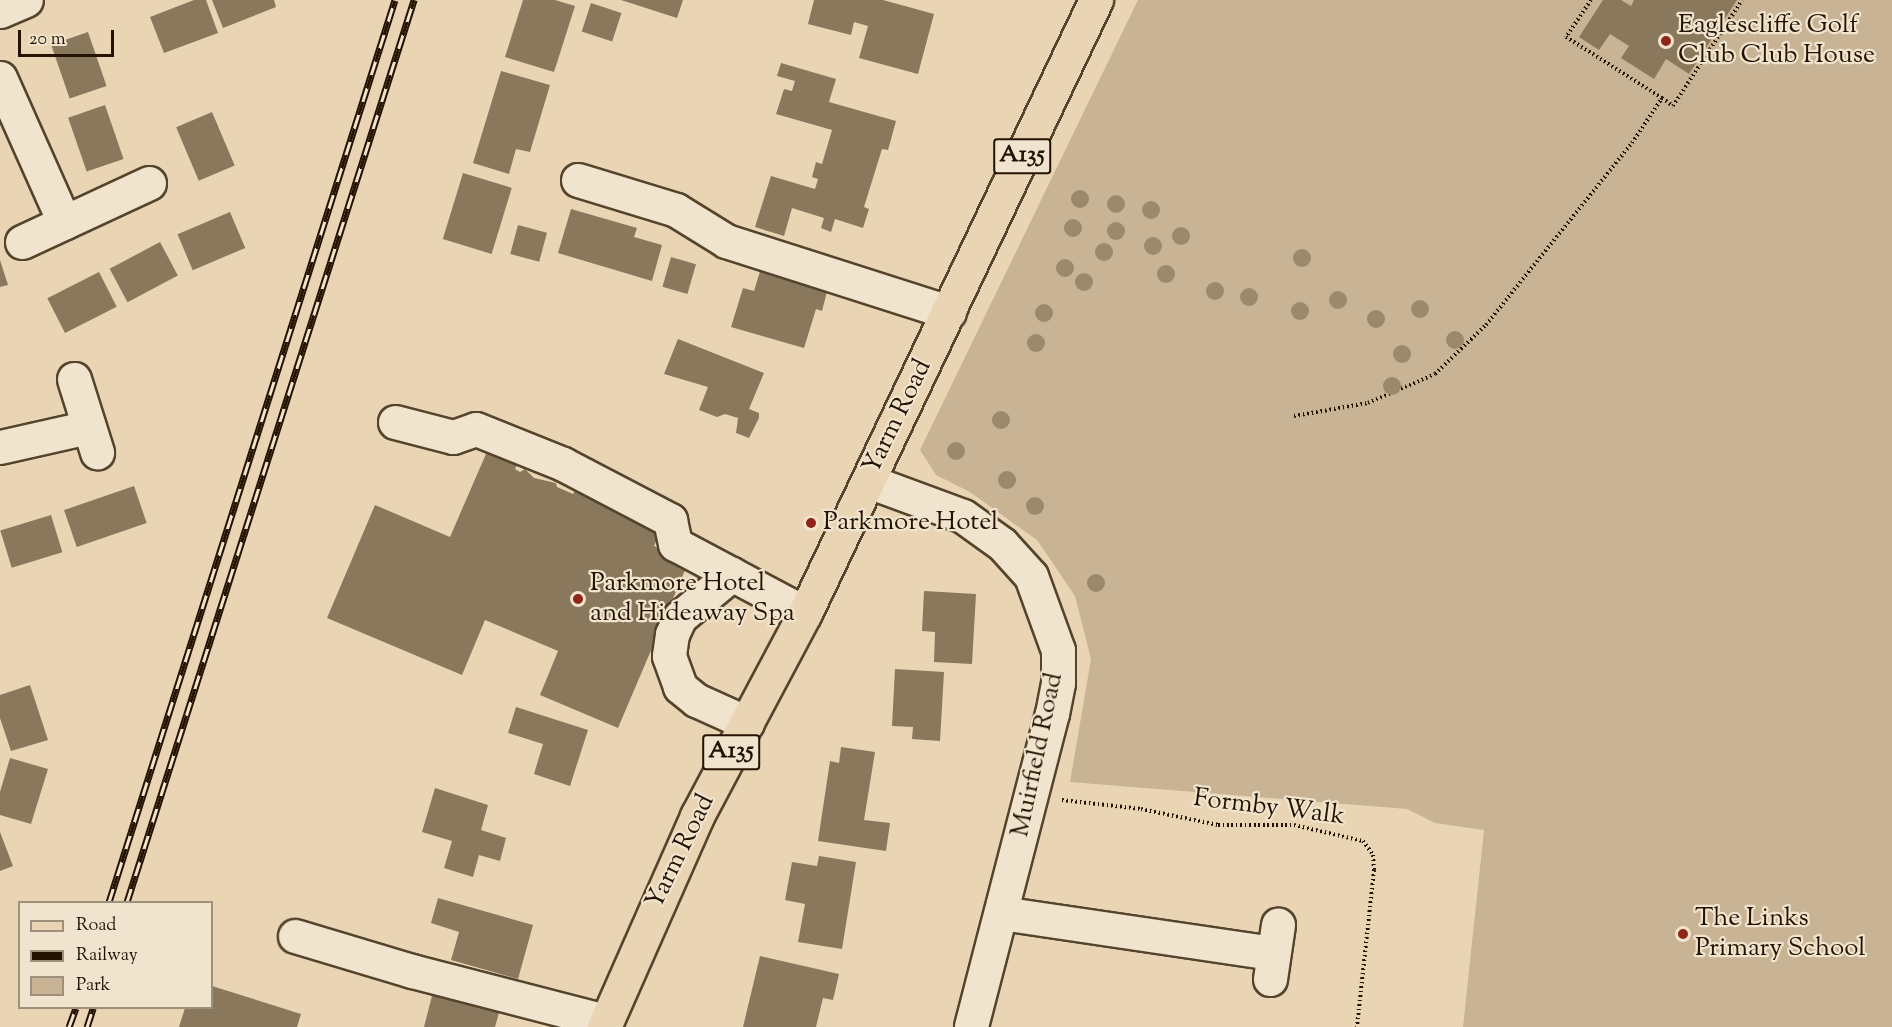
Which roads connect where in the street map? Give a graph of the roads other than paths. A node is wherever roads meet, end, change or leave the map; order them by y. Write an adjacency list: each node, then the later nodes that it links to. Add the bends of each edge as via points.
1 (26, 0): 3 (street)
2 (1096, 0): 9 (main road, Yarm Road / A135)
3 (0, 11)
4 (0, 78): 7 (street)
5 (578, 180): 9 (street, via 676,210 726,241)
6 (149, 183): 7 (street)
7 (64, 222): 8 (street)
8 (22, 242)
9 (949, 312): 13 (main road, Yarm Road / A135)
10 (74, 379): 12 (street, via 93,439)
11 (395, 422): 14 (street, via 453,437 476,429 563,464 670,520 675,544)
12 (0, 447)
13 (868, 481): 15 (main road, Yarm Road / A135); 17 (street, Muirfield Road, via 963,516 1002,544 1031,576 1058,650 1058,683)
14 (732, 574): 15 (street); 16 (street, via 680,616 669,656 680,687 696,700)
15 (805, 613): 16 (main road, Yarm Road / A135)
16 (747, 723): 20 (main road, Yarm Road / A135, via 697,816)
17 (1001, 913): 19 (street); 21 (street, Muirfield Road)
18 (295, 936): 20 (street)
19 (1274, 952)
20 (605, 1024)
21 (971, 1027)

